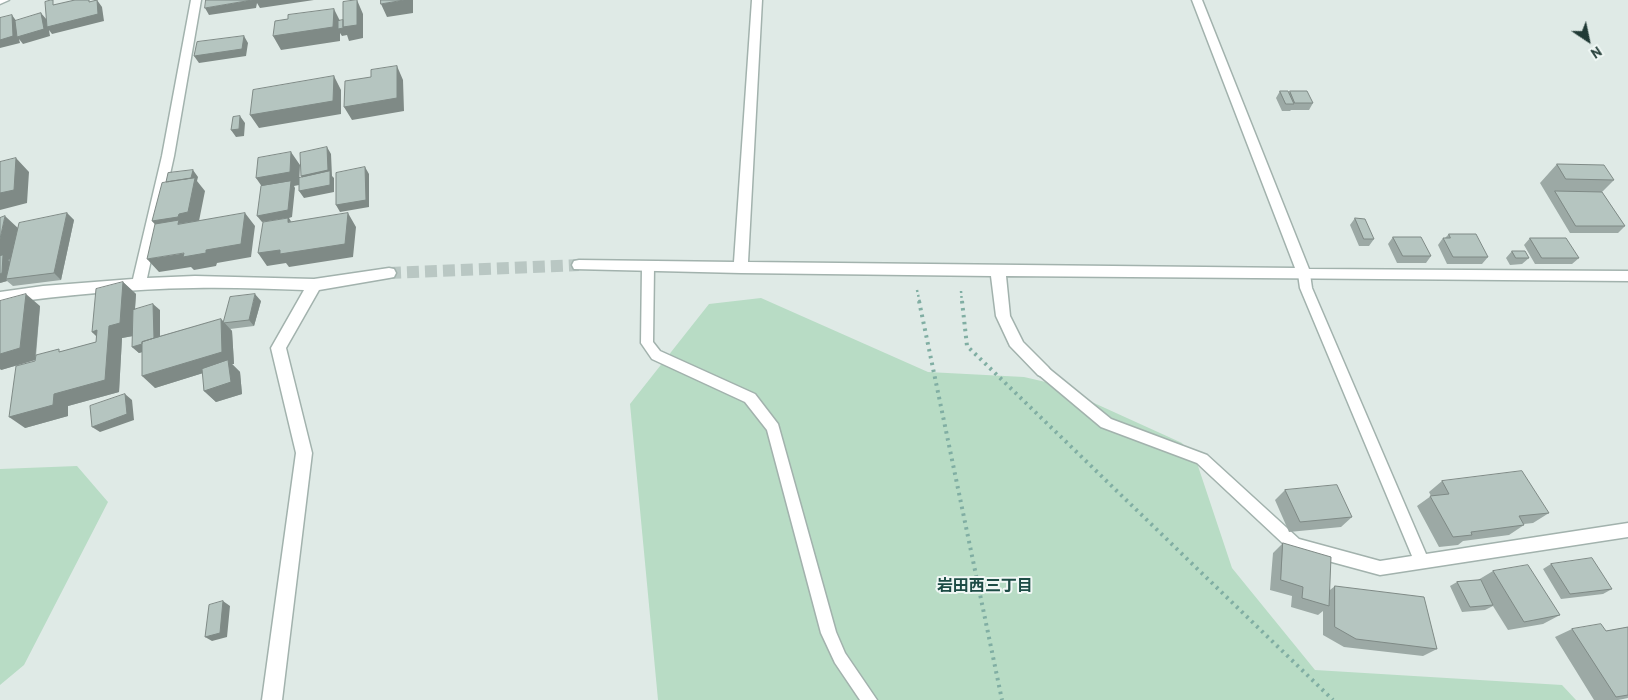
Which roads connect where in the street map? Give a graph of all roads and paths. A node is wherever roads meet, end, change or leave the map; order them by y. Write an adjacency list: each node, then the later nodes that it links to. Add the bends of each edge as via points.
1 (4, 0): 5 (street)
2 (196, 0): 15 (street, via 168,156)
3 (757, 0): 8 (street)
4 (1197, 0): 13 (street)
5 (0, 1)
6 (579, 266): 7 (street)
7 (648, 266): 8 (street); 22 (lane, via 647,343 656,356 750,398 773,428 828,633 840,658)
8 (741, 268): 9 (street)
9 (912, 270): 10 (street); 23 (path)
10 (959, 270): 11 (street); 24 (path, via 967,346)
11 (998, 271): 13 (street); 18 (street, via 1003,316 1017,346)
12 (389, 273): 16 (street)
13 (1304, 274): 14 (street); 20 (lane, via 1306,288)
14 (1628, 276)
15 (139, 284): 16 (street); 17 (street)
16 (314, 285): 21 (street, via 278,348 304,453)
17 (0, 298)
18 (1043, 371): 20 (lane, via 1106,423 1202,459 1296,545 1380,568)
19 (1628, 530): 20 (lane)
20 (1422, 562)
21 (272, 700)
22 (869, 700)
23 (1002, 700)
24 (1333, 700)

